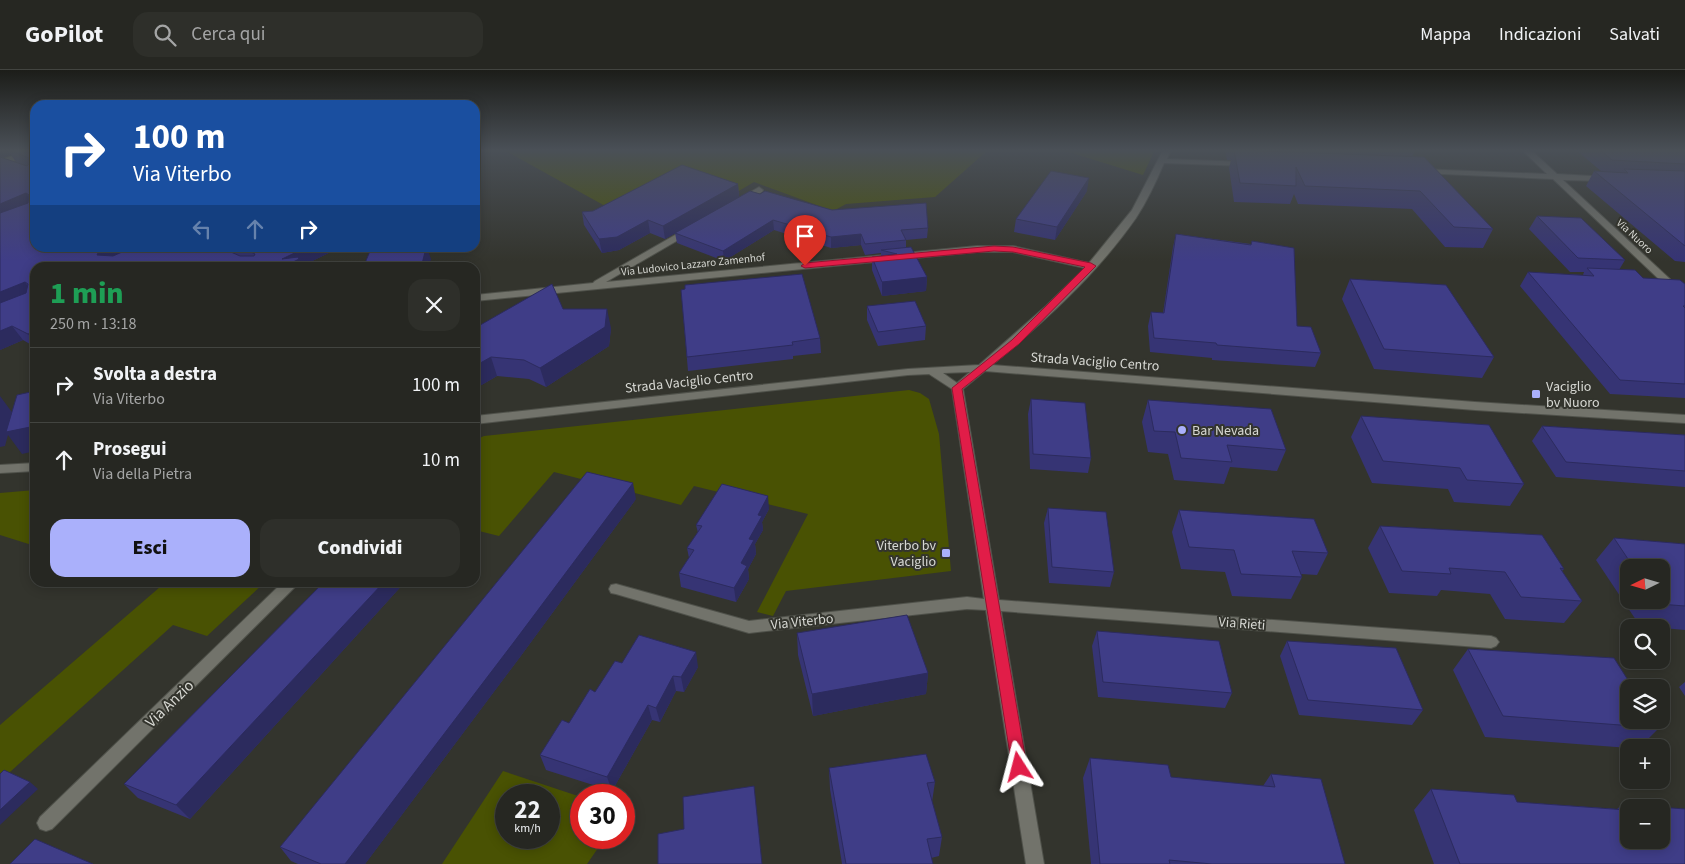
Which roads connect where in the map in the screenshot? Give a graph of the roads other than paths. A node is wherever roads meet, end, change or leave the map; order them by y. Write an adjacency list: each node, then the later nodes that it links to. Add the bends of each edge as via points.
1 (1148, 187): 6 (street, via 1132,216)
2 (1566, 187): 8 (street, Via Nuoro)
3 (759, 190): 4 (street)
4 (734, 204)
5 (701, 223): 10 (street, Via Ludovico Lazzaro Zamenhof)
6 (1091, 266): 10 (street, Via Ludovico Lazzaro Zamenhof, via 994,248); 13 (street, via 1016,342)
7 (1647, 280): 8 (street)
8 (1667, 282): 9 (street); 12 (street, Via Nuoro)
9 (1685, 282)
10 (594, 286): 11 (street, Via Ludovico Lazzaro Zamenhof)
11 (480, 297)
12 (1685, 298)
13 (983, 368): 14 (street, Strada Vaciglio Centro); 15 (street); 17 (street, Strada Vaciglio Centro)
14 (932, 370): 15 (street); 16 (street, Strada Vaciglio Centro)
15 (957, 388): 22 (street)
16 (480, 419)
17 (1685, 419)
18 (30, 466): 19 (street)
19 (0, 469)
20 (288, 587): 24 (street, Via Anzio)
21 (616, 589): 22 (street, Via Viterbo, via 749,627 967,604)
22 (993, 605): 23 (street, Via Rieti); 25 (street)
23 (1491, 642)
24 (46, 823)
25 (1035, 864)

